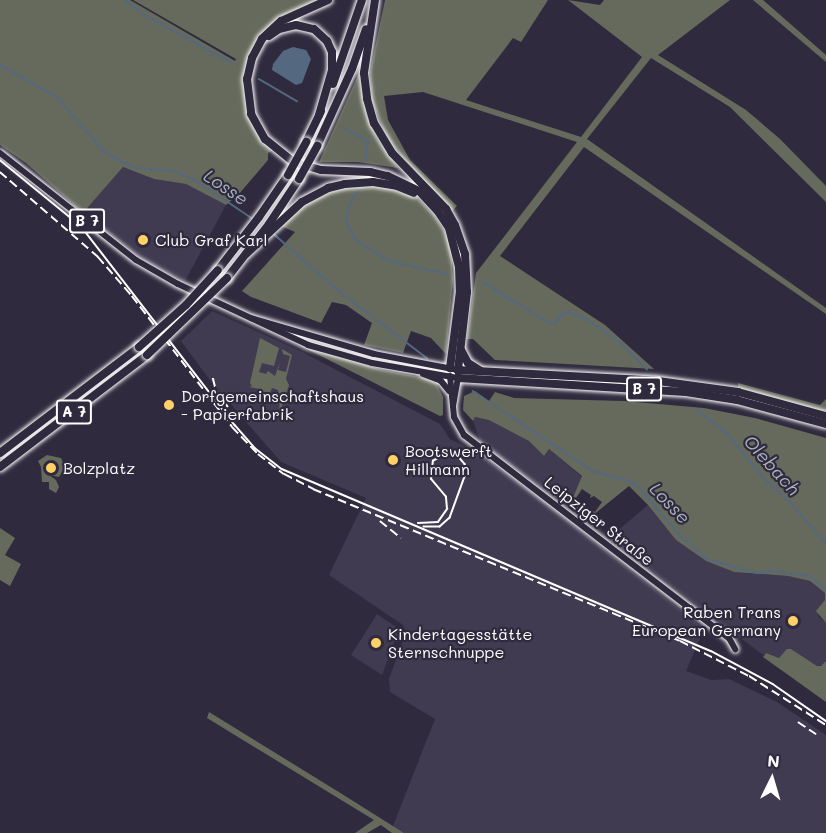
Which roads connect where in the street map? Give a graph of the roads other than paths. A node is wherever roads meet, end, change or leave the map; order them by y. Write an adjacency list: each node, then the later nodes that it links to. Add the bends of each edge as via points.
1 (328, 0): 6 (highway, via 280,21 258,45 247,86 249,107 257,127 275,150 300,165 388,176)
2 (362, 0): 4 (highway, A 7, via 341,65)
3 (375, 0): 6 (highway, via 364,73 369,110 381,138); 7 (highway, A 7, bridge, via 352,69 317,146)
4 (319, 115): 6 (highway, via 332,70 330,47 324,37 309,27 291,25 279,29 258,52 250,86 257,120 272,143 308,164 397,175); 17 (highway, A 7, bridge, via 269,204 186,305 139,347)
5 (0, 153): 8 (main road, B 7, via 136,260)
6 (436, 203): 7 (highway, via 397,186 354,183 320,191 288,214); 9 (highway, via 455,225 465,254 467,292); 11 (highway, via 449,228 459,267)
7 (257, 244): 18 (highway, A 7, bridge, via 147,355)
8 (250, 318): 10 (main road, B 7, via 308,345); 11 (main road, B 7)
9 (461, 349): 11 (highway); 12 (highway, via 468,363)
10 (420, 372): 11 (main road, B 7); 13 (main road, via 441,381)
11 (454, 373): 12 (highway, B 7); 13 (main road, Leipziger Straße); 14 (main road); 16 (highway, B 7, via 686,392 737,400)
12 (485, 373): 15 (highway, B 7, via 658,381 738,393)
13 (450, 392): 14 (main road, Leipziger Straße)
14 (453, 409): 19 (main road, Leipziger Straße, via 457,425 473,442 729,638)
15 (826, 416)
16 (826, 424)
17 (0, 453)
18 (0, 467)
19 (735, 650)

